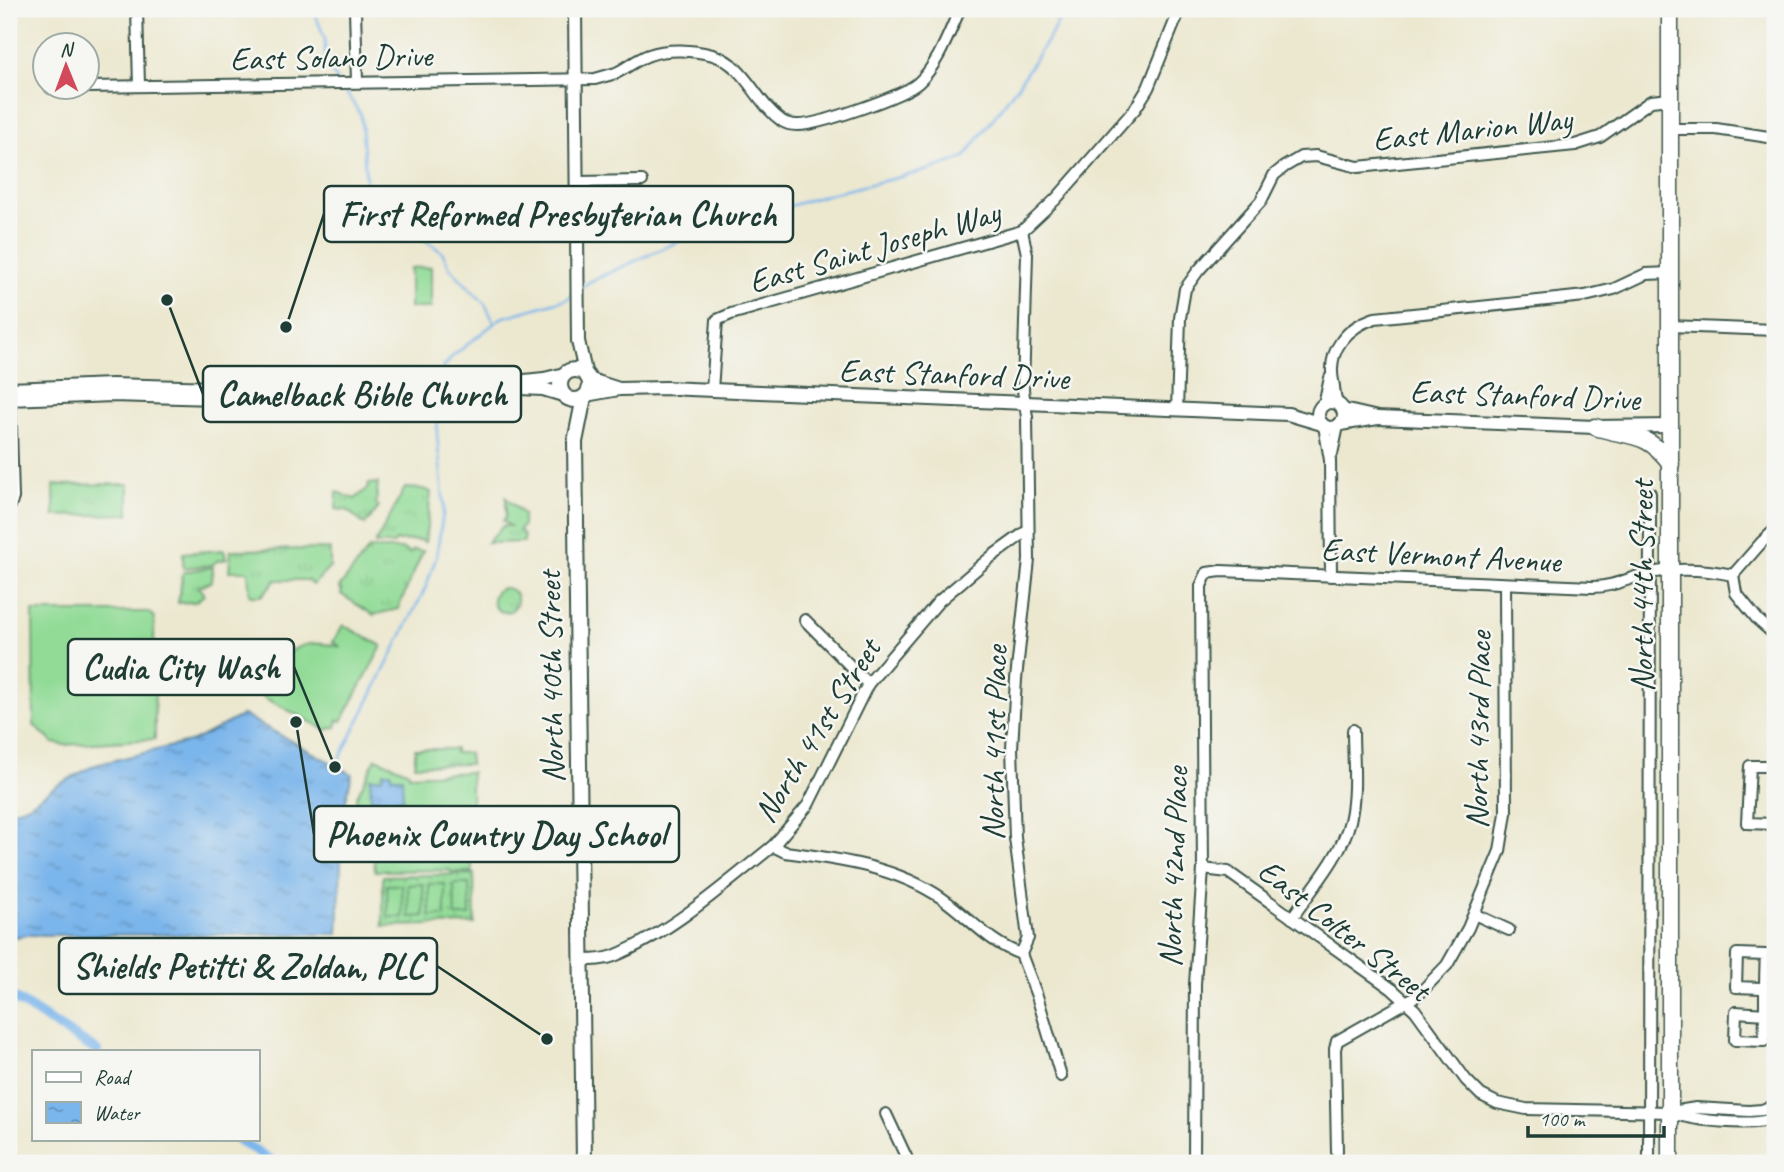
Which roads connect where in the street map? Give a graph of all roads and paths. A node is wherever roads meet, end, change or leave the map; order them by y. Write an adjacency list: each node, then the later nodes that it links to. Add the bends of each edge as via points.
1 (137, 9): 9 (street)
2 (355, 9): 8 (street)
3 (575, 9): 7 (street)
4 (960, 9): 7 (street, East Solano Drive, via 940,52 918,83 811,124 783,122 741,73 713,55 669,50 596,79)
5 (1180, 9): 16 (street, East Saint Joseph Way, via 1135,109)
6 (1670, 9): 11 (main road, North 44th Street)
7 (576, 78): 8 (street, East Solano Drive); 15 (street)
8 (357, 82): 9 (street, East Solano Drive)
9 (139, 86): 10 (street, East Solano Drive)
10 (102, 87)
11 (1670, 99): 12 (main road, North 44th Street); 30 (street, East Marion Way, via 1651,102 1600,137 1575,145 1358,167 1301,157 1284,167 1274,175 1261,201 1185,289)
12 (1670, 129): 13 (street, via 1716,129); 17 (main road, North 44th Street)
13 (1775, 138)
14 (642, 181): 15 (street)
15 (577, 182): 20 (street)
16 (1022, 231): 24 (street, East Saint Joseph Way, via 717,320); 28 (street, North 41st Place, via 1027,254)
17 (1671, 273): 18 (main road, North 44th Street); 29 (street, via 1646,274 1585,296 1375,318 1344,337 1335,353)
18 (1671, 326): 19 (street); 35 (main road, North 44th Street)
19 (1775, 330)
20 (578, 341): 21 (street); 22 (street)
21 (566, 373): 22 (main road, via 575,370); 25 (street, via 448,389 322,382 216,388 113,385); 27 (main road, via 559,386)
22 (587, 377): 23 (street, East Stanford Drive); 26 (main road)
23 (619, 389): 24 (street, East Stanford Drive); 26 (street, East Stanford Drive)
24 (712, 390): 28 (street, East Stanford Drive)
25 (10, 394): 27 (street, via 214,398 531,388); 41 (street, via 13,498)
26 (585, 396): 27 (main road, via 576,400); 37 (main road, North 40th Street)
27 (565, 397): 37 (main road, North 40th Street)
28 (1026, 404): 30 (street, East Stanford Drive); 43 (street, North 41st Place)
29 (1331, 406): 31 (street, East Stanford Drive); 32 (street, East Stanford Drive); 33 (street, via 1318,416); 34 (street, via 1344,418)
30 (1177, 410): 31 (street, East Stanford Drive)
31 (1288, 414): 33 (street, East Stanford Drive)
32 (1378, 418): 34 (street, East Stanford Drive); 36 (street, East Stanford Drive)
33 (1323, 425): 34 (street, East Stanford Drive); 38 (street)
34 (1339, 425): 38 (street)
35 (1671, 426): 36 (street, East Stanford Drive); 39 (main road, North 44th Street)
36 (1595, 427): 39 (main road, via 1649,440)
37 (575, 442): 62 (main road, North 40th Street)
38 (1331, 460): 48 (street)
39 (1671, 464): 44 (main road, North 44th Street)
40 (1650, 494): 46 (street, North 44th Street)
41 (9, 508)
42 (1775, 530): 47 (street)
43 (1027, 531): 52 (street, North 41st Street, via 939,601); 61 (street, North 41st Place, via 1028,588 1012,748 1015,838 1028,939)
44 (1671, 571): 46 (street, East Vermont Avenue); 47 (street, East Vermont Avenue); 69 (main road, North 44th Street)
45 (1207, 573): 48 (street, East Vermont Avenue); 57 (street, North 42nd Place, via 1202,586)
46 (1649, 574): 49 (street, East Vermont Avenue, via 1609,587); 68 (street, North 44th Street)
47 (1734, 575): 51 (street, via 1736,593)
48 (1331, 576): 49 (street, East Vermont Avenue)
49 (1504, 584): 58 (street, North 43rd Place, via 1504,833)
50 (805, 620): 52 (street)
51 (1775, 635)
52 (868, 684): 56 (street, North 41st Street, via 808,804)
53 (1353, 730): 59 (street, via 1353,808 1346,835)
54 (1775, 770): 55 (street, via 1749,766 1747,823)
55 (1775, 824)
56 (774, 846): 61 (street, via 785,852 870,866 915,883 994,942); 62 (street, via 654,935 612,957)
57 (1203, 869): 59 (street, East Colter Street, via 1228,873); 75 (street, North 42nd Place, via 1195,984)
58 (1474, 914): 60 (street); 64 (street, North 43rd Place, via 1447,965)
59 (1292, 918): 64 (street, East Colter Street)
60 (1509, 930)
61 (1021, 954): 66 (street, North 41st Place)
62 (582, 960): 73 (main road, North 40th Street)
63 (1770, 987): 65 (street)
64 (1405, 1002): 68 (street, East Colter Street, via 1481,1095 1526,1108); 72 (street, North 43rd Place, via 1337,1041)
65 (1766, 1014)
66 (1061, 1076)
67 (1775, 1105): 69 (street, East Colter Street, via 1749,1111 1696,1108)
68 (1649, 1111): 69 (street, East Colter Street); 76 (street, North 44th Street)
69 (1671, 1112): 71 (street, East Colter Street, via 1691,1119 1759,1122); 77 (main road, North 44th Street)
70 (886, 1114): 74 (street)
71 (1775, 1118)
72 (1337, 1152)
73 (584, 1163)
74 (909, 1163)
75 (1194, 1163)
76 (1649, 1163)
77 (1670, 1163)

